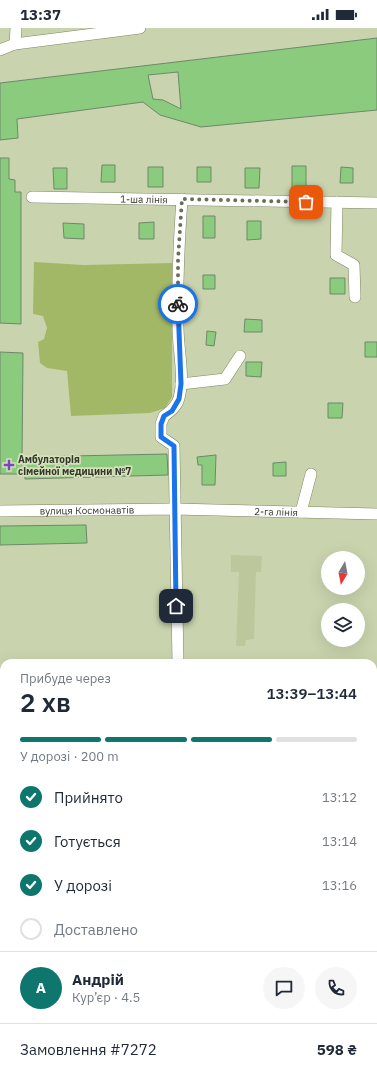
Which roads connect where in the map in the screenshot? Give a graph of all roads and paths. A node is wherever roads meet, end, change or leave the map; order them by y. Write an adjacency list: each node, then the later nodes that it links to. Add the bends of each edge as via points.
1 (16, 28): 3 (street)
2 (140, 28): 3 (street)
3 (15, 44): 4 (street)
4 (0, 50)
5 (32, 197): 6 (street, 1-ша лінія)
6 (182, 199): 7 (street, 1-ша лінія); 11 (street, via 178,260)
7 (337, 202): 8 (street, 1-ша лінія); 9 (street, via 336,255 354,265)
8 (377, 203)
9 (355, 297)
10 (240, 356): 11 (street, via 225,379)
11 (181, 384): 13 (street, via 179,399 172,411 164,416 161,424 161,437 174,446)
12 (311, 474): 15 (street)
13 (175, 509): 14 (street, вулиця Космонавтів); 15 (street, 2-га лінія); 17 (street)
14 (0, 511)
15 (301, 512): 16 (street, 2-га лінія)
16 (377, 514)
17 (178, 659)

